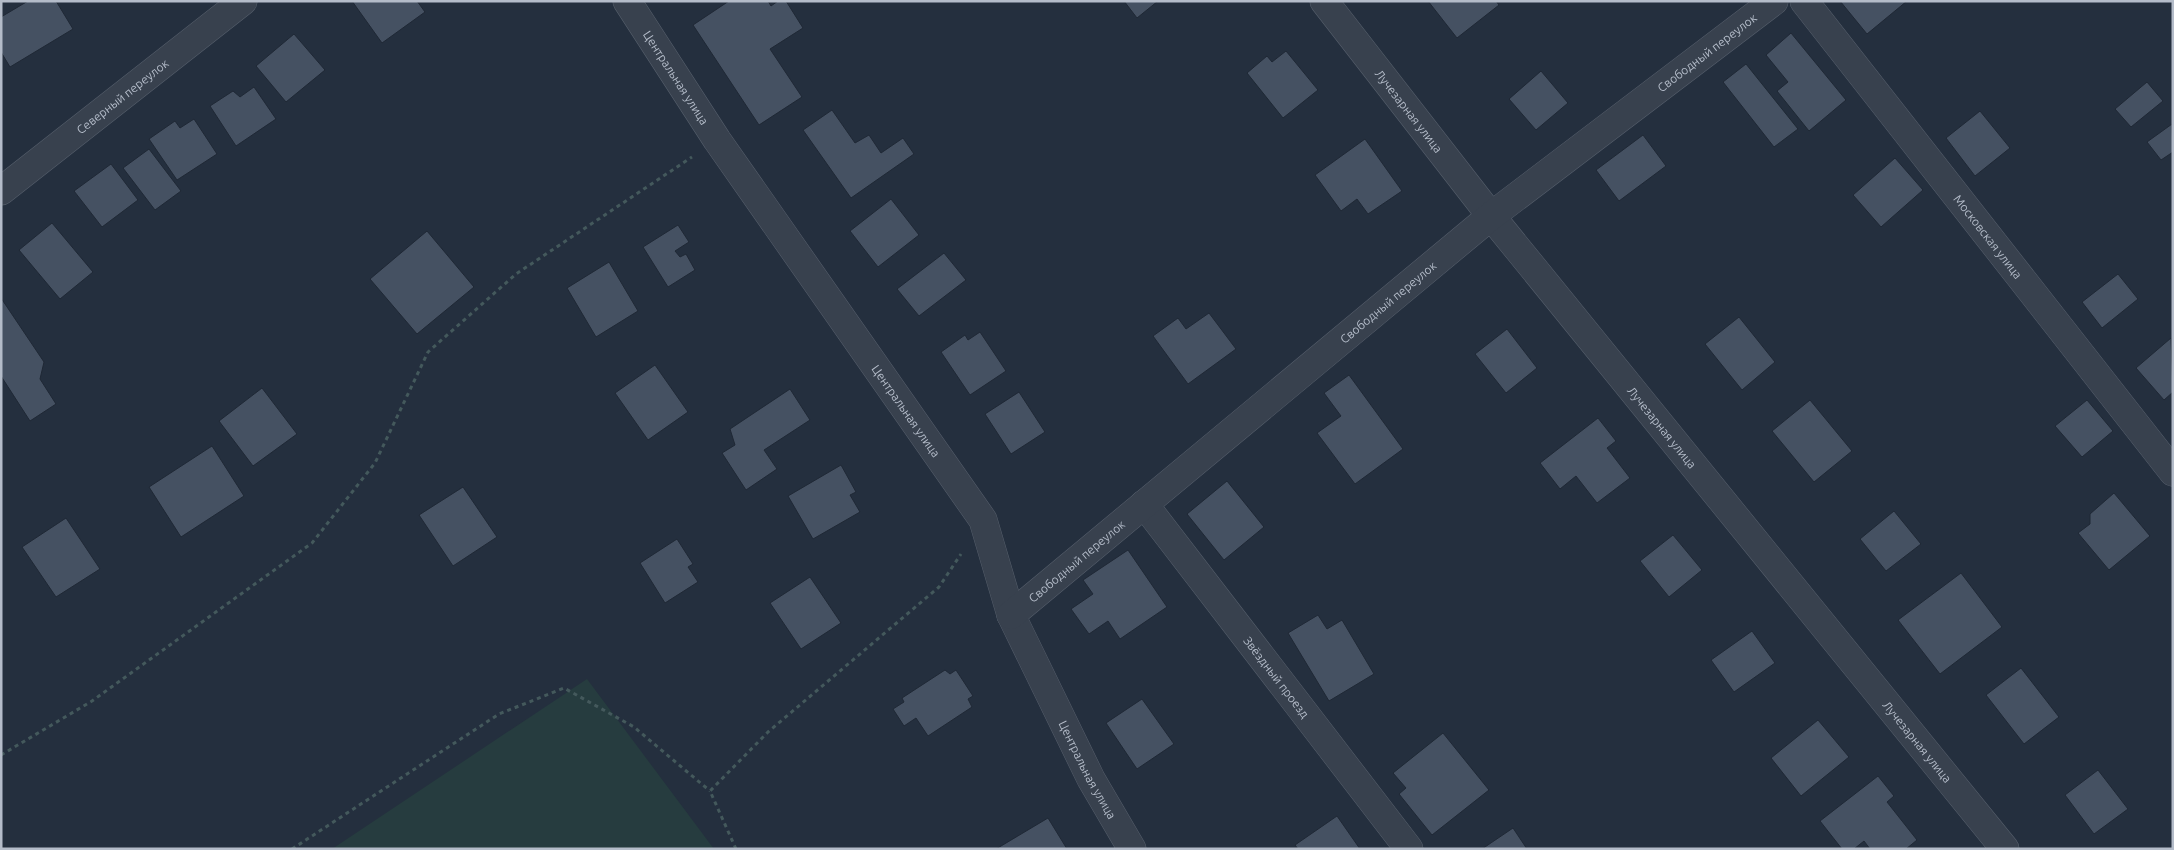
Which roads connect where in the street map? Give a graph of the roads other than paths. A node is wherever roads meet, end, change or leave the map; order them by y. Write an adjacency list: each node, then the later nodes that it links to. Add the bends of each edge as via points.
1 (244, 1): 6 (street, Северный переулок)
2 (627, 1): 10 (street, Центральная улица, via 718,140 983,520)
3 (1324, 1): 7 (street, Лучезарная улица)
4 (1774, 1): 7 (street, Свободный переулок)
5 (1804, 1): 8 (street, Московская улица)
6 (1, 191)
7 (1491, 216): 9 (street, Свободный переулок); 13 (street, Лучезарная улица)
8 (2173, 472)
9 (1144, 504): 10 (street, Свободный переулок); 12 (street, Звёздный проезд)
10 (1011, 615): 11 (street, Центральная улица, via 1092,779)
11 (1132, 849)
12 (1409, 849)
13 (2006, 849)

